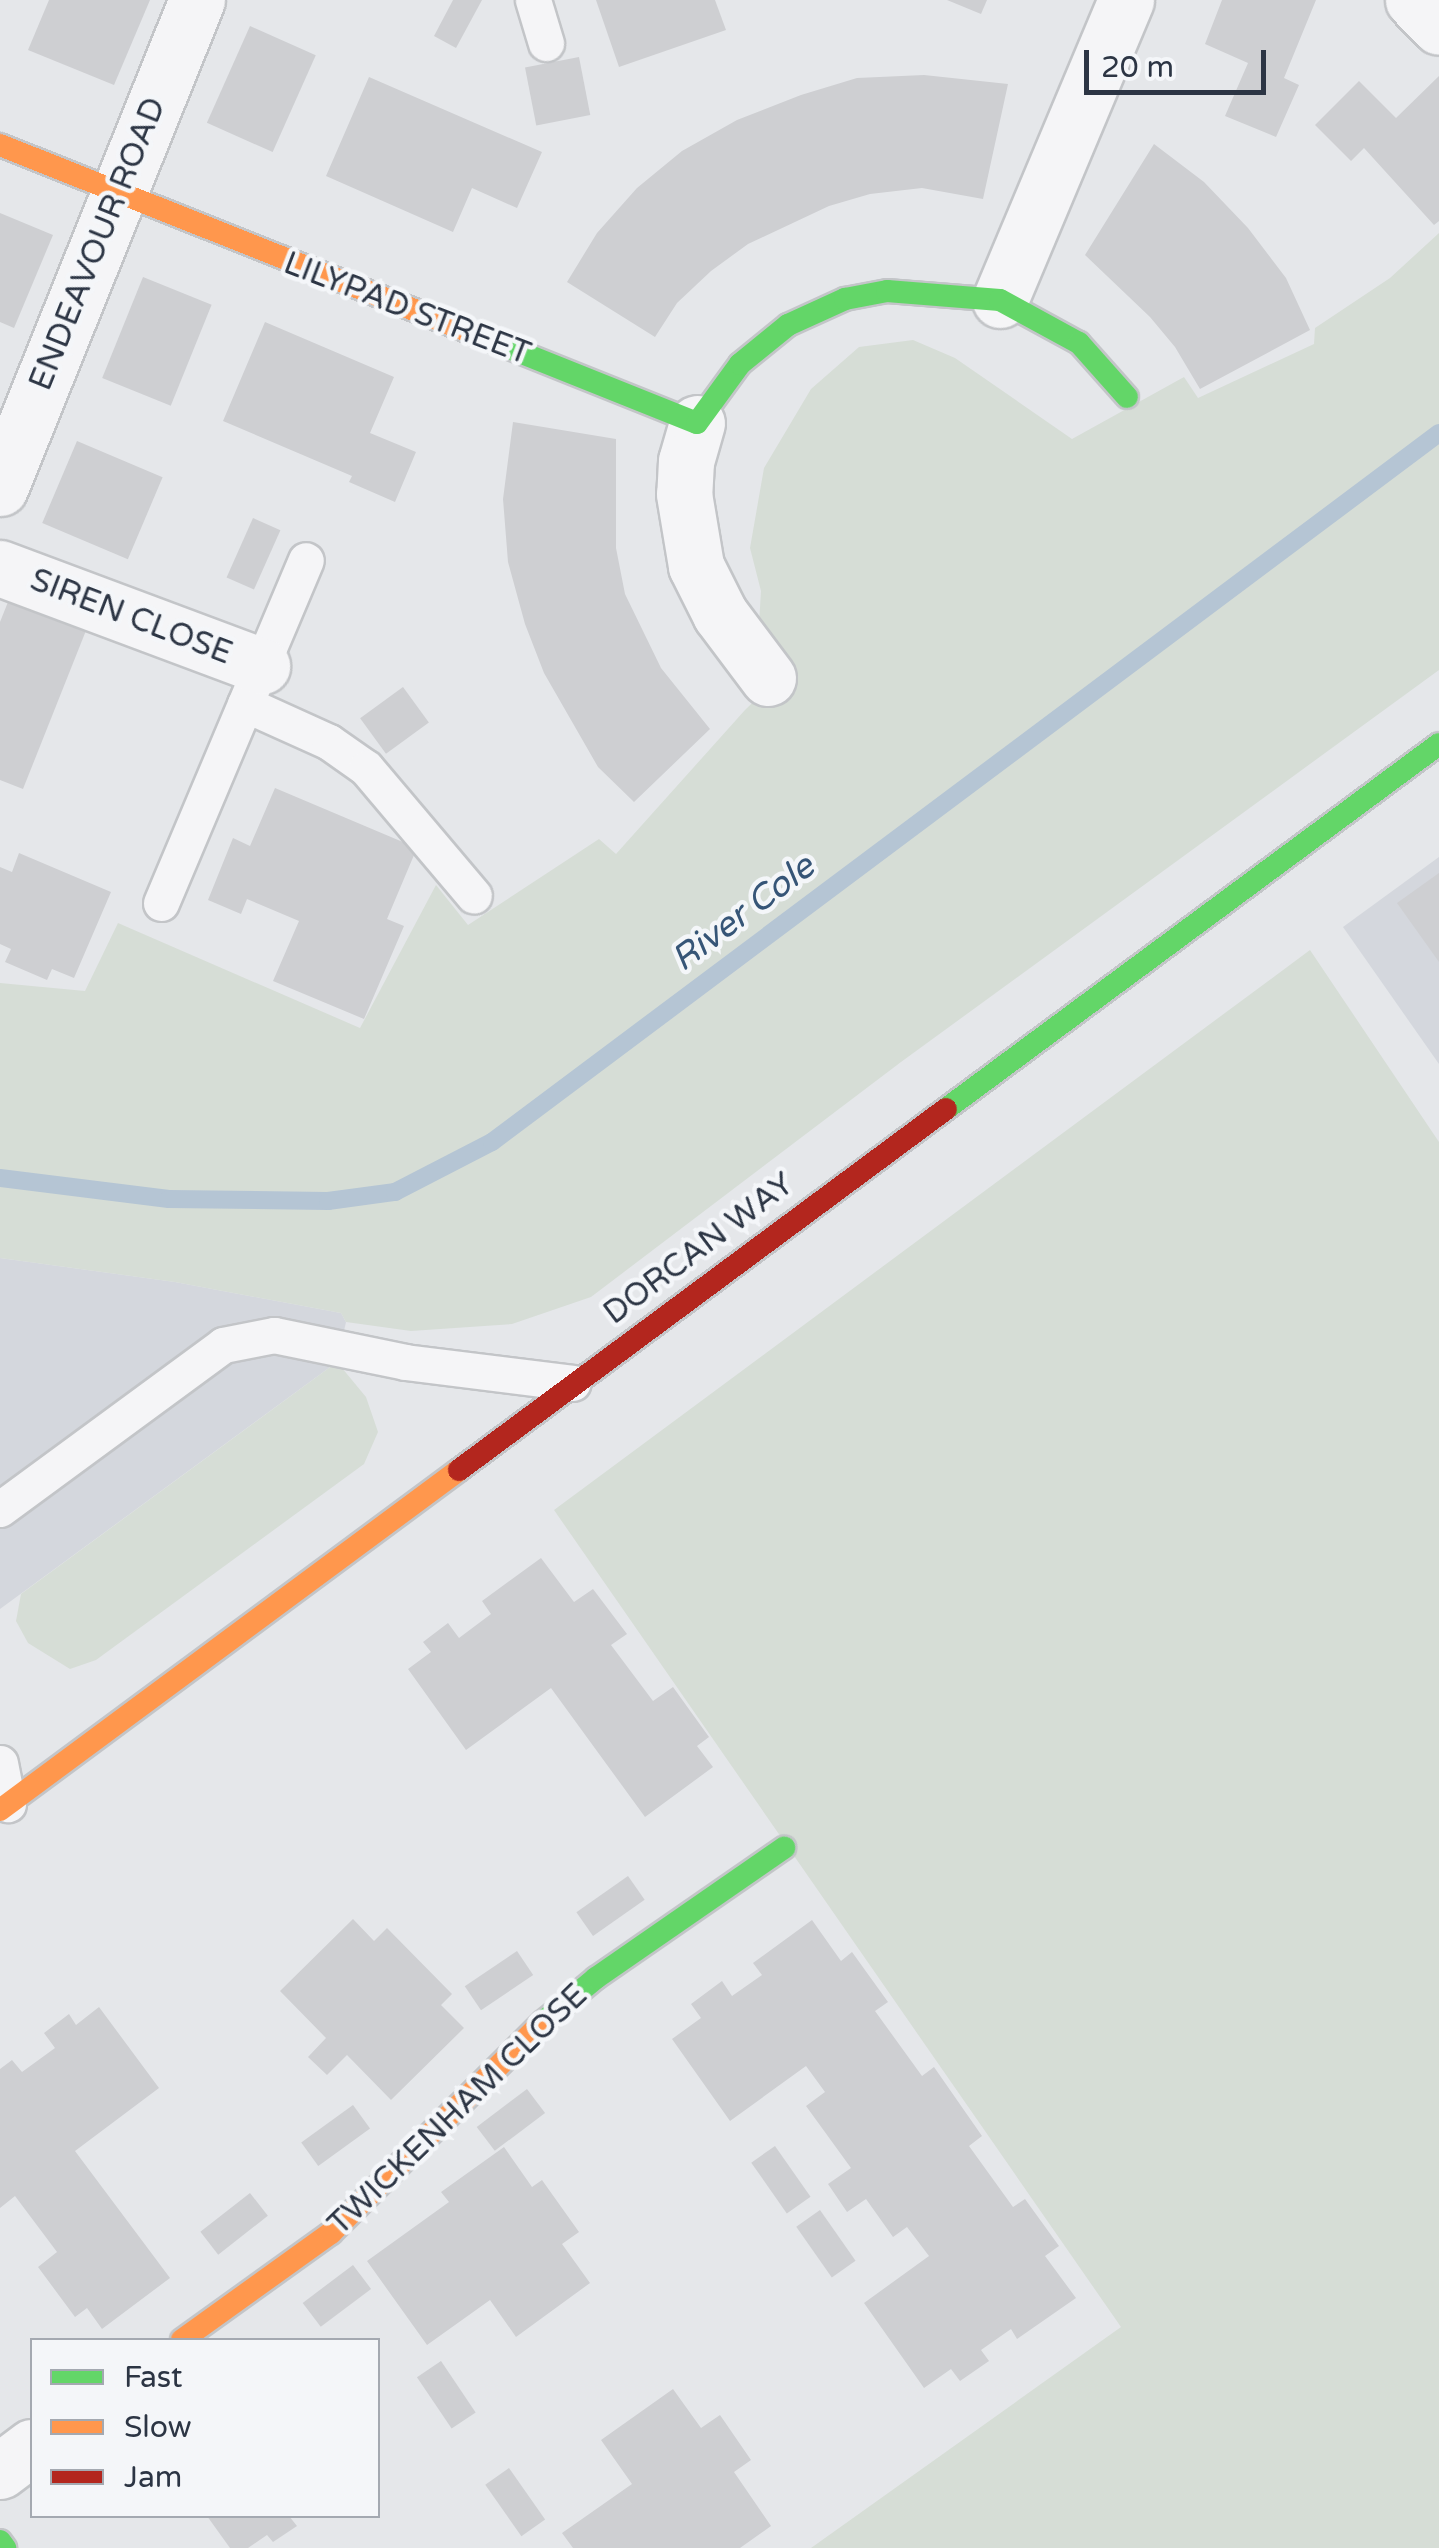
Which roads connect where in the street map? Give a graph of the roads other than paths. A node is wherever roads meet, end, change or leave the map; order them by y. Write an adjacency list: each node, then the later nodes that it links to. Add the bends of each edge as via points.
1 (196, 0): 8 (street, ENDEAVOUR ROAD)
2 (533, 0): 6 (lane)
3 (1126, 0): 9 (street)
4 (1413, 0): 5 (street)
5 (1439, 28)
6 (546, 43)
7 (0, 145): 8 (street, LILYPAD STREET)
8 (118, 195): 11 (street, LILYPAD STREET); 12 (street, ENDEAVOUR ROAD)
9 (1000, 300): 10 (street, via 1079,343); 11 (street, via 887,291 816,311 740,364)
10 (1127, 397)
11 (697, 424): 15 (street, via 684,494 696,566 725,623)
12 (0, 488)
13 (306, 560): 16 (lane)
14 (0, 568): 16 (street, SIREN CLOSE)
15 (768, 678)
16 (253, 685): 18 (lane, via 366,768); 19 (lane)
17 (1439, 744): 20 (street, DORCAN WAY)
18 (474, 896)
19 (161, 903)
20 (574, 1383): 21 (lane, via 405,1362 274,1335 223,1345); 23 (street, DORCAN WAY)
21 (0, 1509)
22 (0, 1764): 23 (lane)
23 (4, 1806)
24 (784, 1848): 25 (street, TWICKENHAM CLOSE, via 548,2017 331,2233)
25 (185, 2338)
26 (30, 2448): 27 (street)
27 (0, 2471)
28 (0, 2541): 29 (street)
29 (5, 2548)

